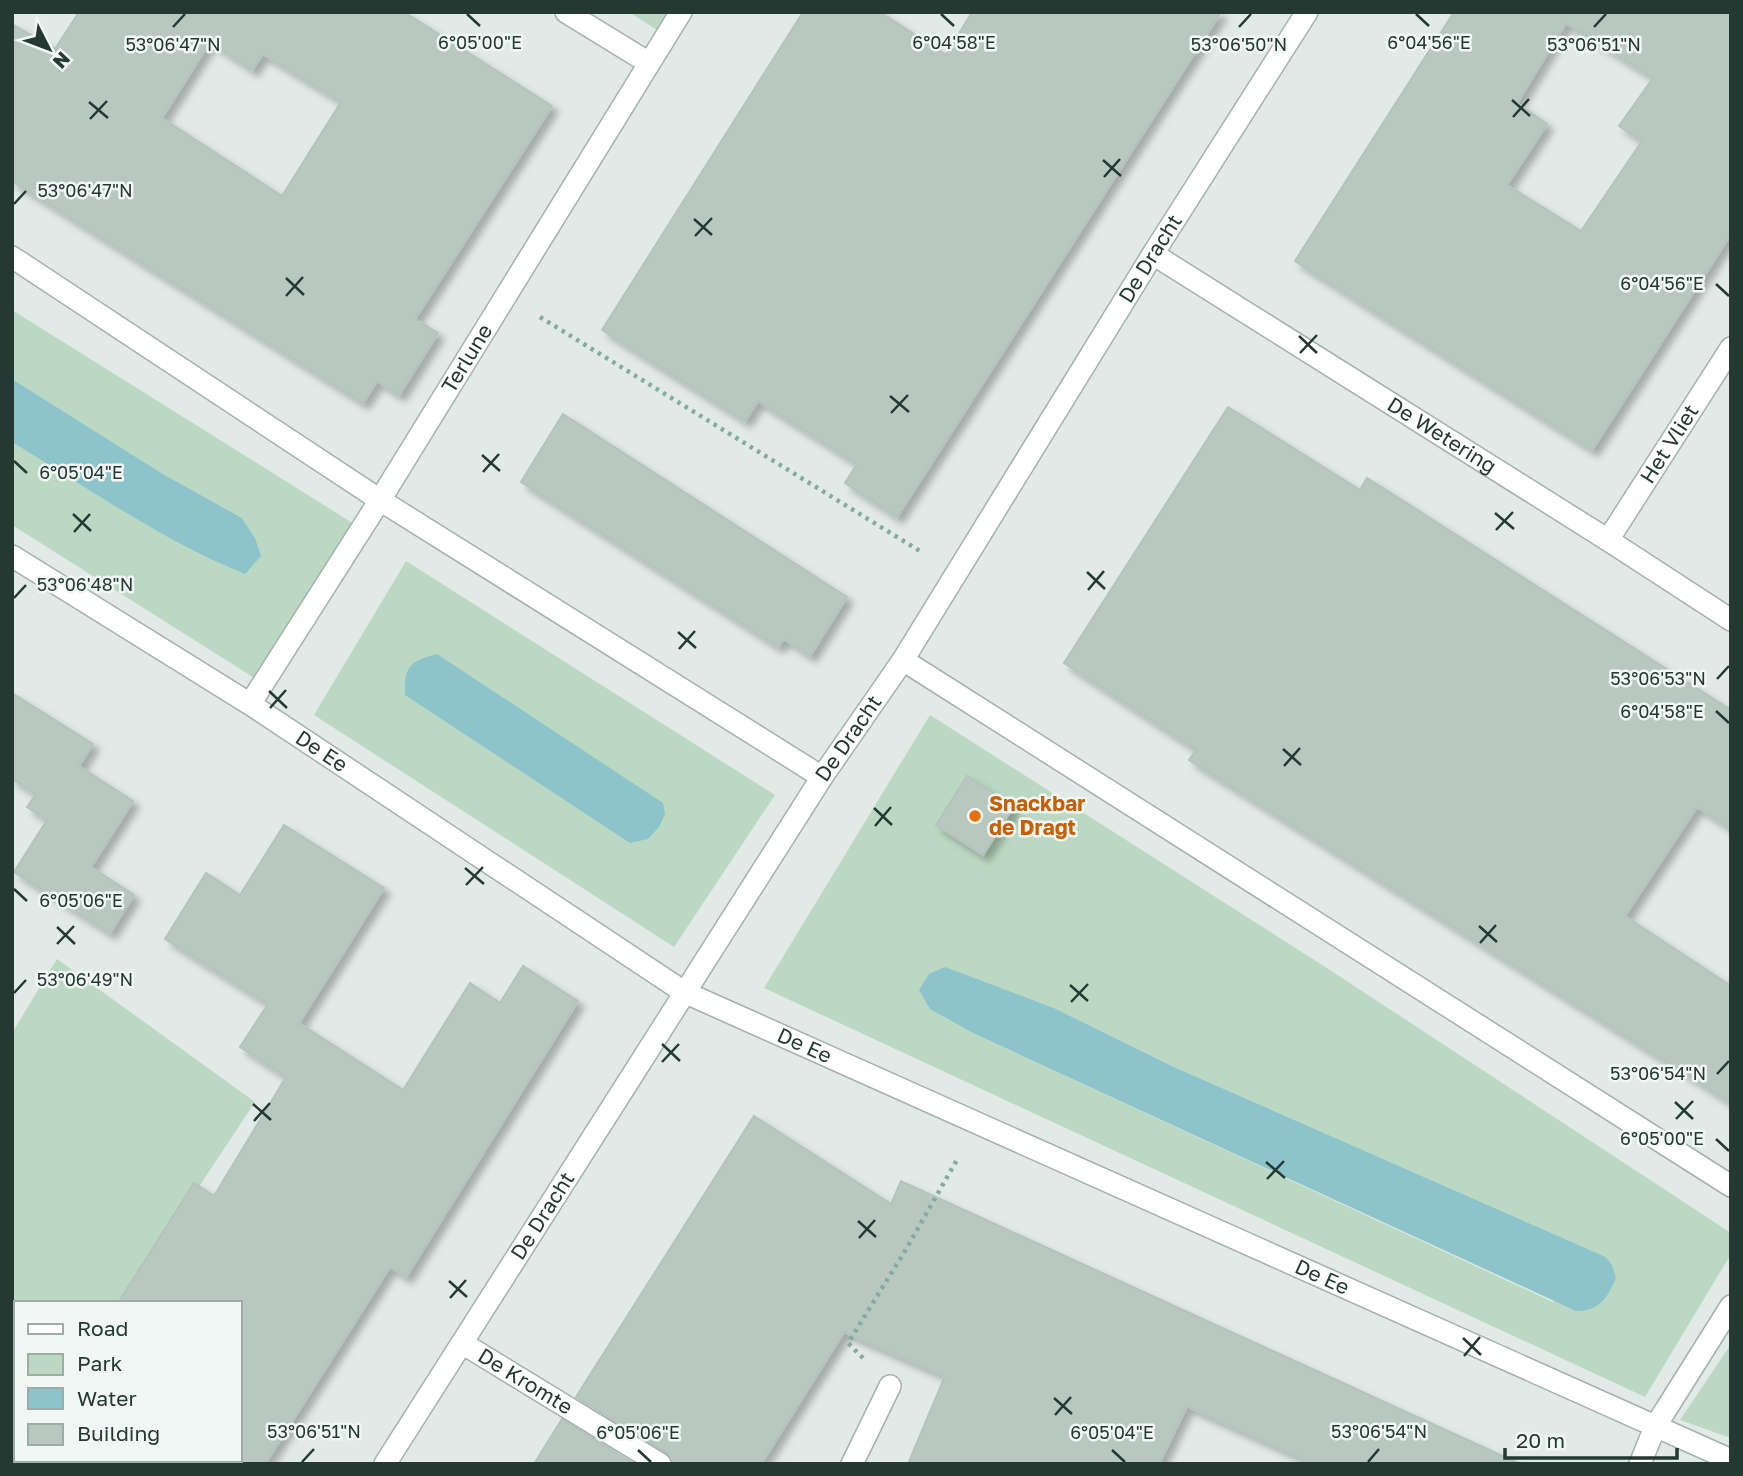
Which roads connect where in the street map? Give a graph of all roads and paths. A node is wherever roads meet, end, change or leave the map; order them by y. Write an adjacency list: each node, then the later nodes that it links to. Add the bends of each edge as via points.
1 (566, 12): 4 (street)
2 (681, 12): 4 (street, Terlune)
3 (1307, 12): 5 (street, De Dracht)
4 (649, 63): 7 (street, Terlune)
5 (1153, 254): 10 (street, De Wetering); 12 (street, De Dracht)
6 (12, 257): 9 (street)
7 (506, 296): 9 (street, Terlune); 12 (path)
8 (1731, 348): 10 (street, Het Vliet)
9 (380, 500): 15 (street, Terlune); 16 (street)
10 (1608, 540): 13 (street, De Wetering)
11 (12, 556): 15 (street, De Ee)
12 (956, 574): 14 (street, De Dracht)
13 (1731, 620)
14 (903, 660): 16 (street, De Dracht); 19 (street)
15 (250, 704): 17 (street, De Ee)
16 (822, 777): 17 (street, De Dracht)
17 (684, 992): 18 (street, De Ee); 21 (street, De Dracht)
18 (977, 1123): 22 (path, via 848,1343); 23 (street, De Ee)
19 (1731, 1186)
20 (1731, 1307): 23 (street)
21 (462, 1343): 25 (street, De Dracht); 26 (street, De Kromte)
22 (890, 1387): 27 (street)
23 (1655, 1427): 24 (street, De Ee); 28 (street)
24 (1731, 1460)
25 (385, 1464)
26 (660, 1464)
27 (852, 1464)
28 (1640, 1464)

